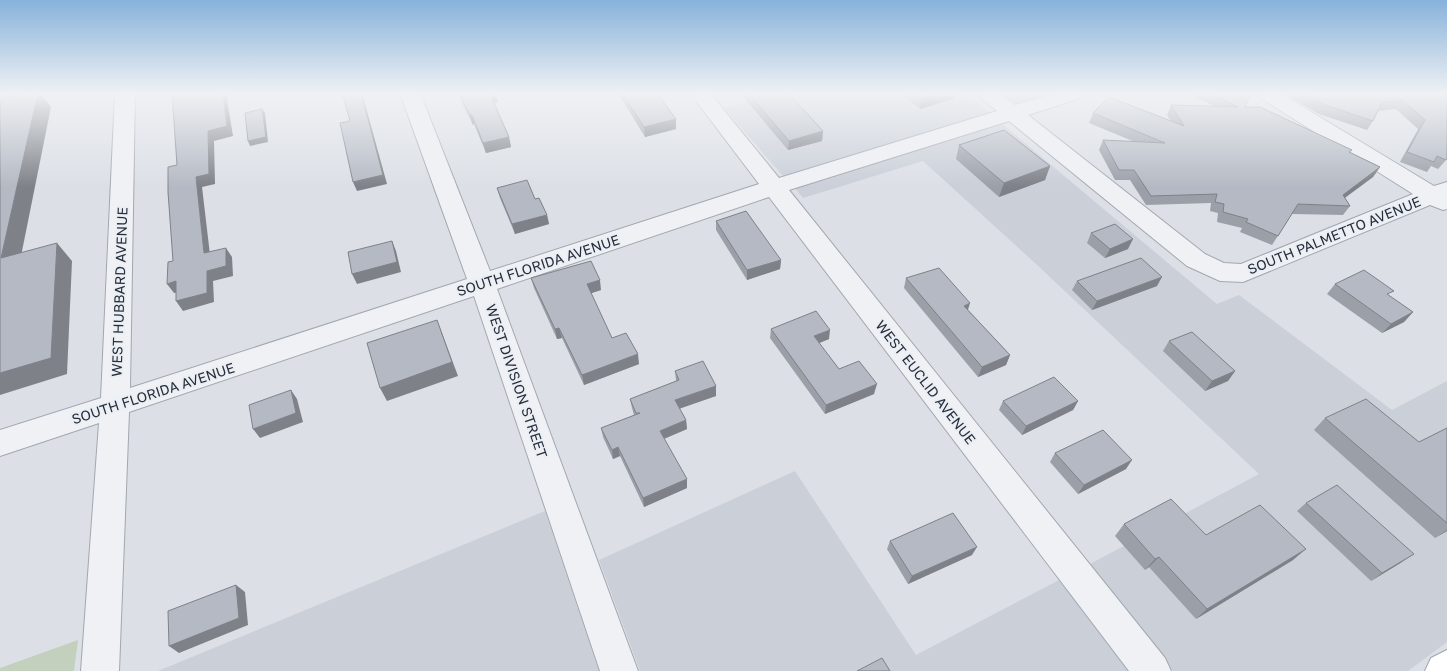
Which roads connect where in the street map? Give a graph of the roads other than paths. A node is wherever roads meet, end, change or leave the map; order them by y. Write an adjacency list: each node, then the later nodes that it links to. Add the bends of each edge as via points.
1 (124, 124): 10 (street, WEST HUBBARD AVENUE)
2 (422, 124): 9 (street, WEST DIVISION STREET)
3 (725, 124): 7 (street, WEST EUCLID AVENUE)
4 (976, 124): 7 (street, SOUTH FLORIDA AVENUE)
5 (1026, 124): 8 (street, SOUTH PALMETTO AVENUE, via 1196,260 1220,272 1243,272)
6 (1320, 124): 8 (street)
7 (775, 187): 9 (street, SOUTH FLORIDA AVENUE); 15 (street, WEST EUCLID AVENUE)
8 (1442, 196)
9 (482, 283): 10 (street, SOUTH FLORIDA AVENUE); 14 (street, WEST DIVISION STREET)
10 (115, 405): 11 (street, SOUTH FLORIDA AVENUE); 13 (street, WEST HUBBARD AVENUE)
11 (0, 443)
12 (1447, 669): 16 (main road)
13 (100, 671)
14 (619, 671)
15 (1152, 671)
16 (1444, 671)

